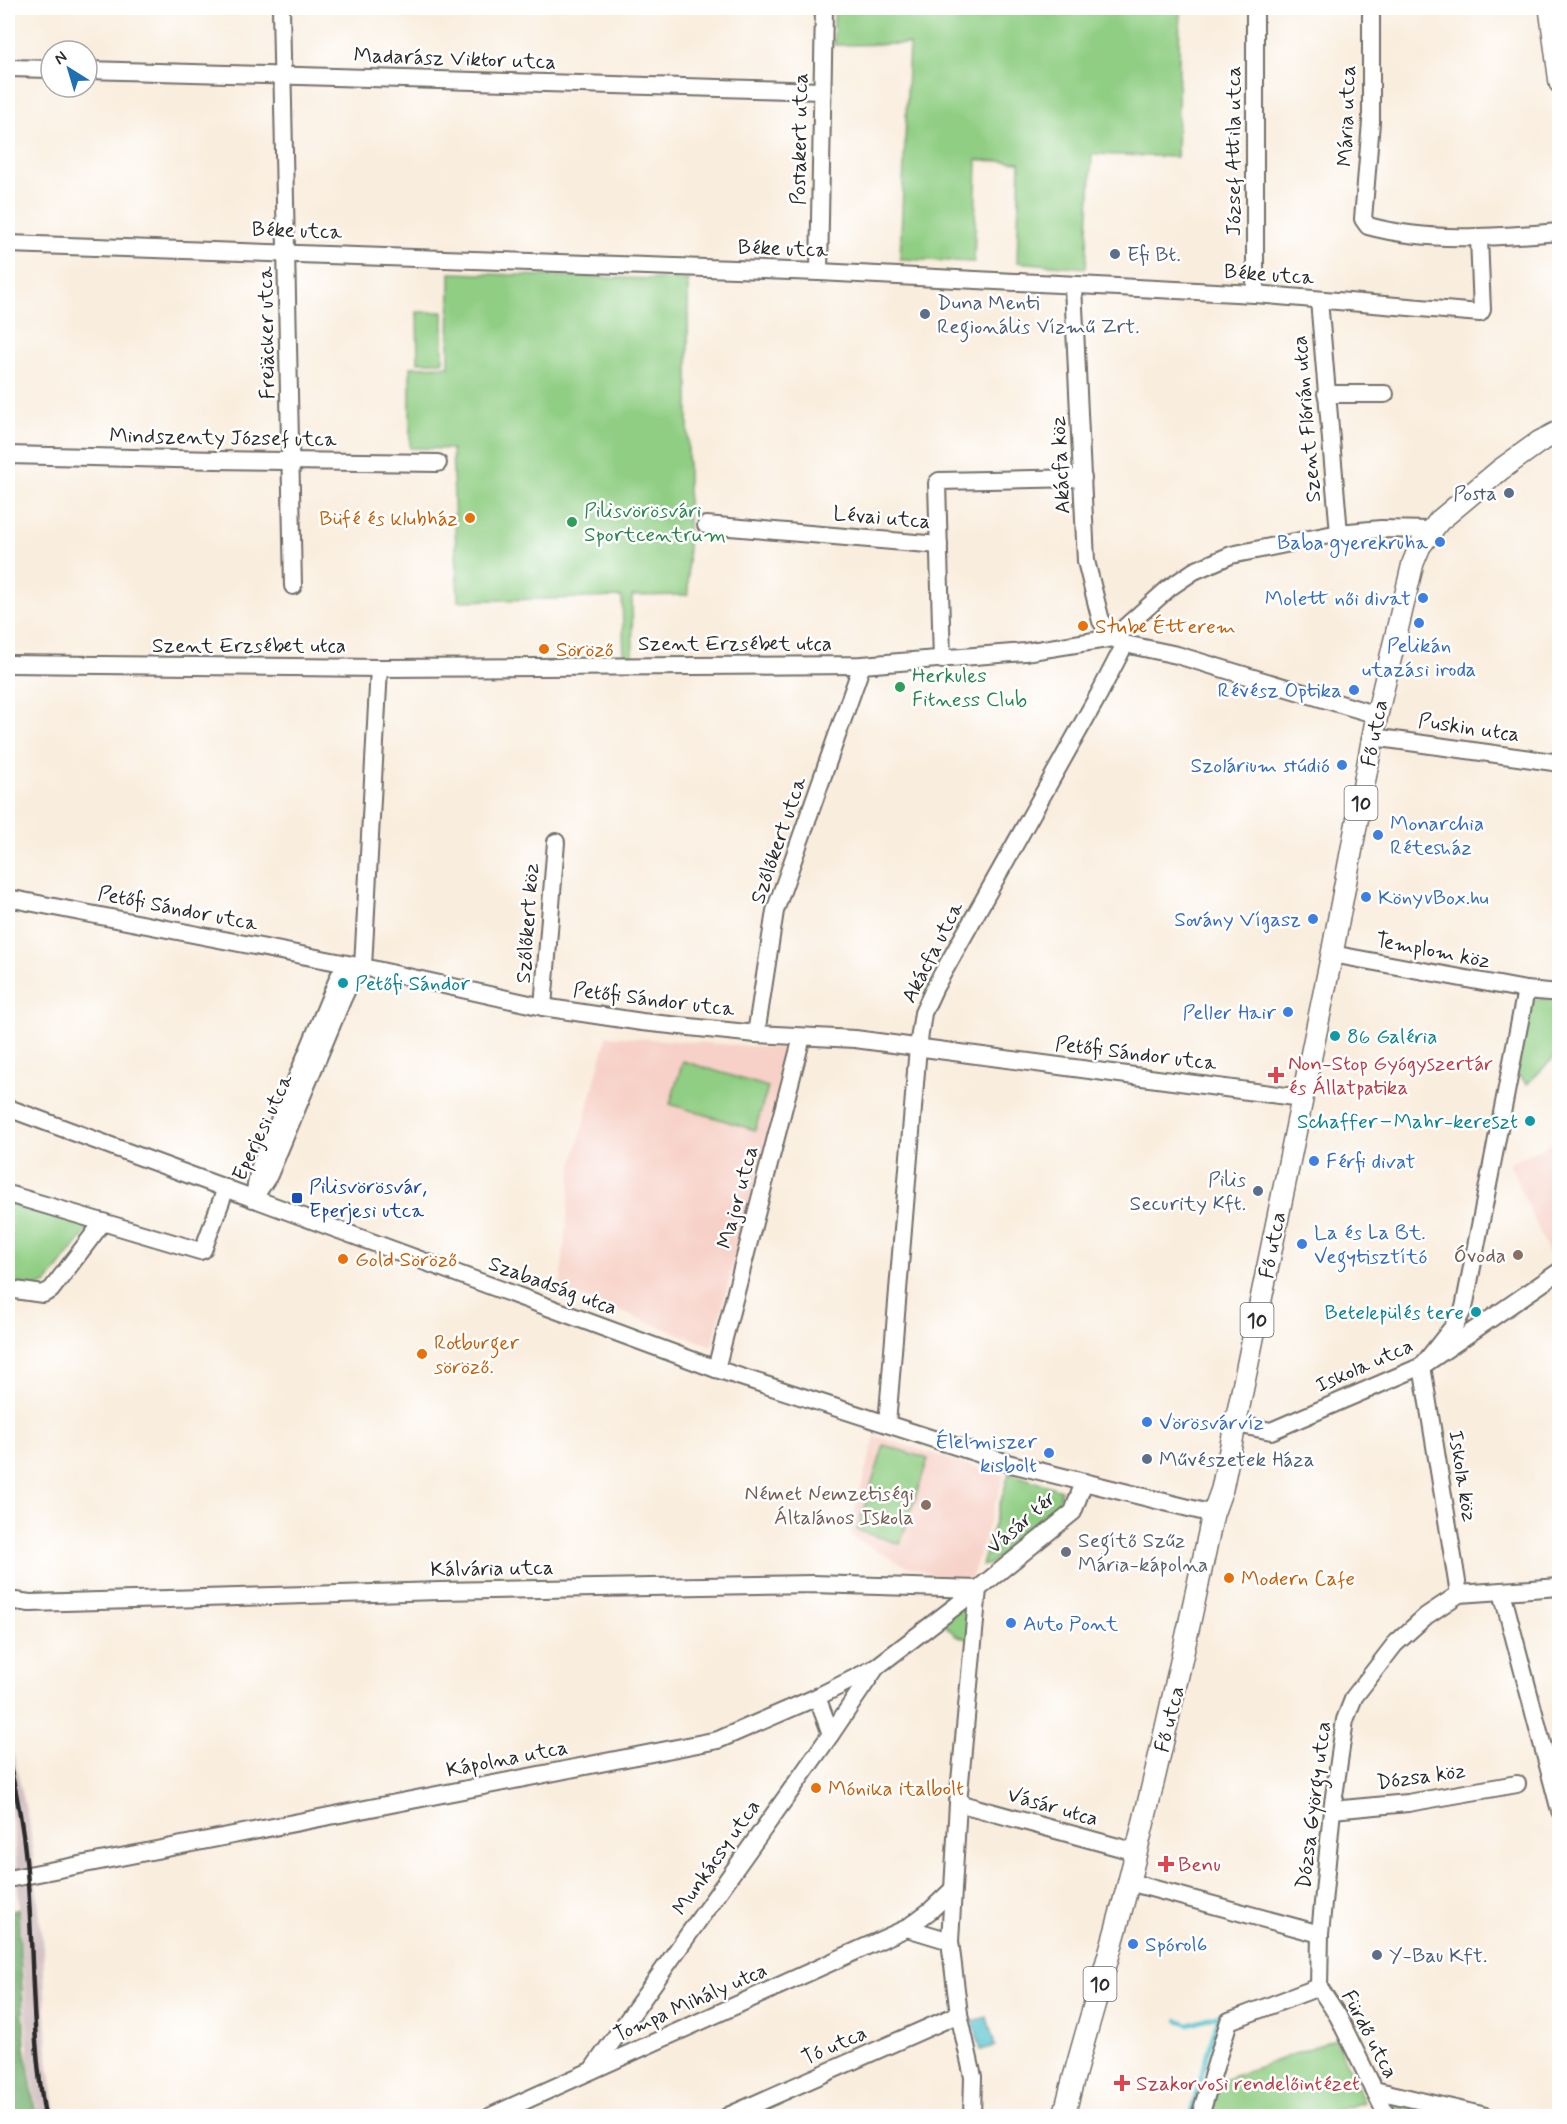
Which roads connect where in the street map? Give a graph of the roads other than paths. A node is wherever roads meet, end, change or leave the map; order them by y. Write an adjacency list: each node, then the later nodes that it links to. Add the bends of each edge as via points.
1 (281, 8): 9 (street, Freiäcker utca)
2 (824, 8): 11 (street, Postakert utca)
3 (1255, 8): 18 (street, József Attila utca)
4 (1371, 8): 13 (street, Mária utca, via 1371,122 1363,219 1368,226 1383,230)
5 (1551, 8): 10 (main road)
6 (8, 68): 7 (street)
7 (39, 69)
8 (99, 70): 9 (street, Madarász Viktor utca)
9 (283, 76): 11 (street, Madarász Viktor utca); 15 (street, Freiäcker utca)
10 (1560, 83)
11 (822, 91): 16 (street, Postakert utca)
12 (1560, 232): 13 (street)
13 (1479, 238): 19 (street, Béke utca, via 1480,312)
14 (8, 244): 15 (street, Béke utca)
15 (287, 252): 16 (street, Béke utca); 24 (street, Freiäcker utca)
16 (819, 272): 17 (street, Béke utca)
17 (1073, 286): 18 (street, Béke utca); 26 (street, Akácfa köz)
18 (1255, 294): 19 (street, Béke utca)
19 (1319, 300): 20 (street, Szent Flórián utca)
20 (1326, 394): 21 (street); 29 (street, Szent Flórián utca)
21 (1385, 394)
22 (1560, 431): 28 (main road, Fő utca / 10, via 1500,470)
23 (8, 455): 24 (street, Mindszenty József utca)
24 (291, 460): 25 (street, Mindszenty József utca); 31 (street, Freiäcker utca)
25 (438, 463)
26 (1083, 478): 30 (street, via 939,481); 32 (street, Akácfa köz, via 1086,561 1101,621)
27 (706, 525): 30 (street, Lévai utca)
28 (1431, 530): 29 (street); 37 (main road, Fő utca / 10, via 1413,563)
29 (1339, 533): 32 (street, via 1254,549 1215,561 1168,588)
30 (939, 544): 33 (street, Lévai utca)
31 (293, 586)
32 (1119, 641): 33 (street, Szent Erzsébet utca); 37 (street); 49 (street, Akácfa utca, via 1098,696 935,987 923,1013)
33 (942, 660): 35 (street, Szent Erzsébet utca)
34 (8, 663): 36 (street, Szent Erzsébet utca)
35 (862, 665): 36 (street, Szent Erzsébet utca); 47 (street, Szőlőkert utca, via 775,911)
36 (379, 668): 43 (street)
37 (1377, 715): 38 (main road, Fő utca / 10)
38 (1373, 737): 39 (street, Puskin utca); 42 (main road, Fő utca / 10)
39 (1560, 763)
40 (556, 842): 46 (street, Szőlőkert köz)
41 (8, 898): 43 (street, Petőfi Sándor utca)
42 (1332, 954): 44 (street, Templom köz); 50 (main road, Fő utca / 10)
43 (363, 967): 46 (street, Petőfi Sándor utca); 54 (street, Eperjesi utca, via 339,976 259,1168)
44 (1526, 990): 45 (street, Templom köz); 58 (street, via 1464,1308)
45 (1560, 993)
46 (543, 1007): 47 (street, Petőfi Sándor utca)
47 (756, 1034): 48 (street, Petőfi Sándor utca)
48 (802, 1037): 49 (street, Petőfi Sándor utca); 59 (street, Major utca)
49 (918, 1047): 50 (street, Petőfi Sándor utca); 60 (street, Akácfa utca)
50 (1301, 1098): 61 (main road, Fő utca / 10)
51 (8, 1108): 52 (street, Szabadság utca)
52 (226, 1188): 54 (street, Szabadság utca); 55 (street, via 200,1251)
53 (8, 1194): 55 (street)
54 (253, 1198): 59 (street, Szabadság utca)
55 (103, 1222): 57 (street, via 51,1290 43,1294)
56 (1560, 1271): 58 (street, Iskola utca)
57 (8, 1289)
58 (1422, 1366): 61 (street, Iskola utca, via 1271,1431); 67 (street, Iskola köz)
59 (716, 1369): 60 (street, Szabadság utca)
60 (887, 1424): 62 (street, Szabadság utca, via 1011,1464)
61 (1236, 1424): 63 (main road, Fő utca / 10)
62 (1087, 1483): 63 (street); 65 (street, Vásár tér, via 1073,1512)
63 (1213, 1514): 76 (main road, Fő utca / 10, via 1178,1683)
64 (1560, 1587): 66 (street)
65 (978, 1590): 68 (street, Kálvária utca, via 813,1584 30,1603); 69 (street, Kápolna utca); 74 (street)
66 (1502, 1592): 67 (street); 73 (street)
67 (1459, 1594): 75 (street, Dózsa György utca, via 1395,1644 1354,1697 1345,1720)
68 (8, 1600)
69 (875, 1668): 70 (street, Kápolna utca); 71 (street, Munkácsy utca)
70 (817, 1697): 71 (street); 77 (street, Kápolna utca, via 718,1740)
71 (831, 1734): 85 (street, Munkácsy utca)
72 (1517, 1784): 75 (street, Dózsa köz, via 1408,1803)
73 (1558, 1800)
74 (958, 1803): 76 (street, Vásár utca); 79 (street)
75 (1332, 1810): 81 (street, Dózsa György utca)
76 (1136, 1852): 78 (main road, Fő utca / 10)
77 (8, 1879)
78 (1129, 1882): 81 (street); 90 (main road, Fő utca / 10)
79 (952, 1890): 80 (street, Tompa Mihály utca); 82 (street)
80 (908, 1928): 82 (street); 85 (street, Tompa Mihály utca)
81 (1320, 1934): 83 (street, Fürdő utca)
82 (950, 1941): 84 (street)
83 (1319, 1987): 86 (street, Fürdő utca, via 1338,2016); 91 (street, via 1229,2021)
84 (958, 2014): 88 (street, Tó utca); 89 (street, via 973,2076)
85 (592, 2070): 87 (street, Tompa Mihály utca)
86 (1374, 2090): 92 (street, Fürdő utca); 93 (street)
87 (491, 2116)
88 (728, 2116)
89 (972, 2116)
90 (1064, 2116)
91 (1200, 2116)
92 (1387, 2116)
93 (1486, 2116)

